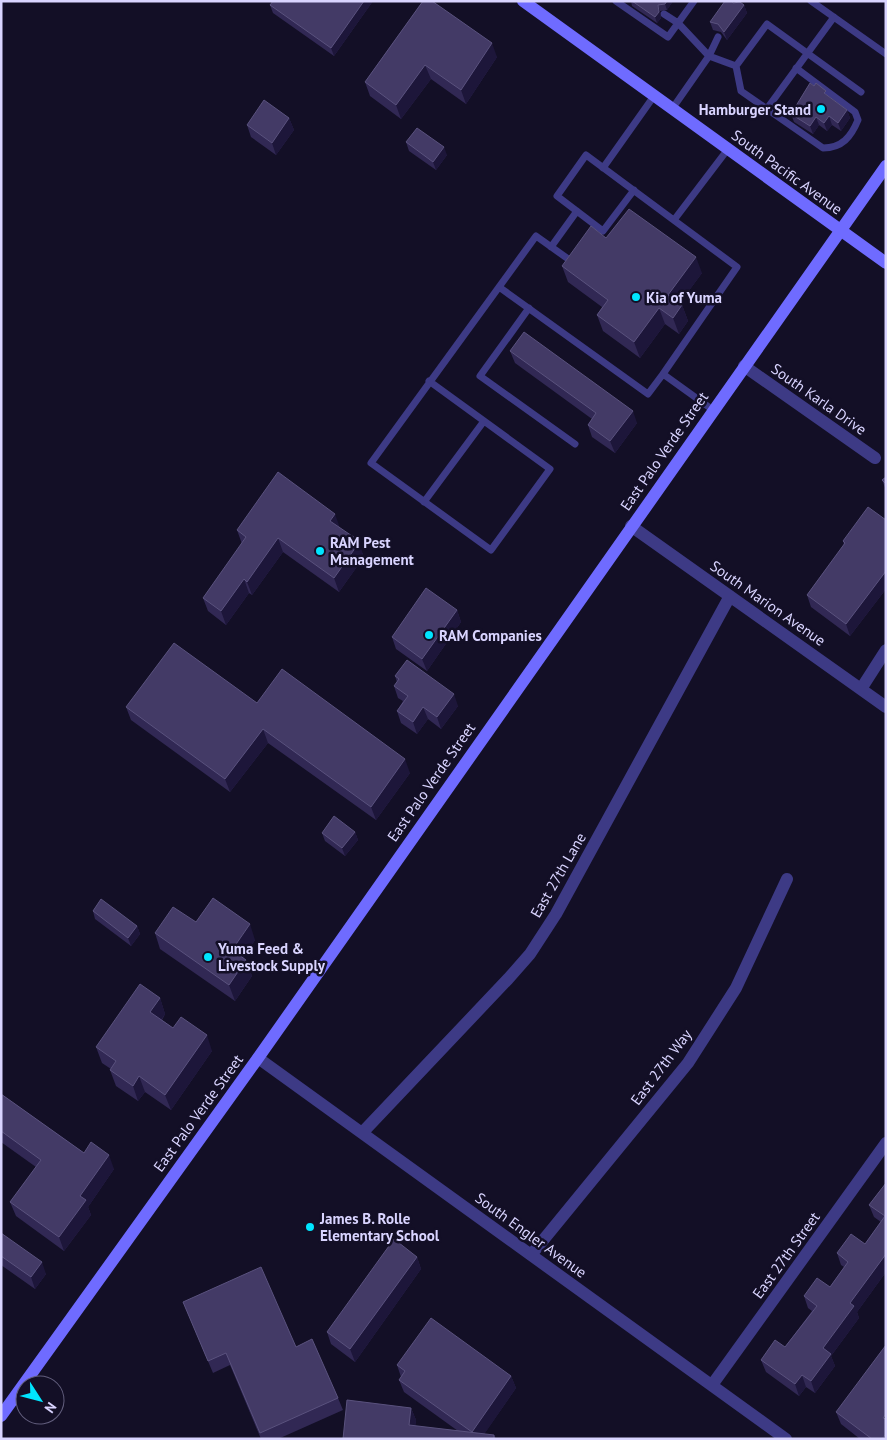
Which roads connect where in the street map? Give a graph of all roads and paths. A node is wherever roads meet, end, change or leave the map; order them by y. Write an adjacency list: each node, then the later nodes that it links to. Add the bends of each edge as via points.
1 (616, 1): 7 (lane, via 668,37)
2 (694, 1): 7 (lane)
3 (811, 1): 6 (lane)
4 (529, 3): 15 (street, South Pacific Avenue)
5 (664, 14): 7 (lane)
6 (834, 17): 9 (lane); 10 (lane)
7 (678, 23): 11 (lane)
8 (718, 37): 11 (lane)
9 (808, 52): 12 (lane, via 767,24); 13 (lane); 14 (lane)
10 (886, 54)
11 (709, 56): 12 (lane); 16 (lane)
12 (736, 66): 17 (lane, via 741,91)
13 (796, 68): 17 (lane); 17 (lane, via 855,112 858,120 854,130 843,144 823,148)
14 (861, 92)
15 (654, 96): 16 (street, South Pacific Avenue); 20 (lane)
16 (672, 109): 18 (street, South Pacific Avenue)
17 (766, 110)
18 (728, 149): 23 (lane); 24 (street, South Pacific Avenue)
19 (886, 166): 24 (street, East Palo Verde Street)
20 (604, 168): 21 (lane); 22 (lane, via 586,155 557,196)
21 (634, 190): 22 (lane, via 604,231); 23 (lane)
22 (577, 211): 25 (lane)
23 (674, 220): 31 (lane, via 738,267)
24 (840, 230): 27 (street, South Pacific Avenue); 30 (street, East Palo Verde Street)
25 (551, 247): 26 (lane); 28 (lane, via 536,236)
26 (571, 261)
27 (886, 263)
28 (499, 287): 29 (lane); 32 (lane)
29 (529, 308): 31 (lane, via 648,394); 35 (lane, via 480,376)
30 (744, 366): 33 (street, East Palo Verde Street); 36 (street, South Karla Drive)
31 (662, 374): 33 (lane)
32 (429, 381): 34 (lane); 37 (lane, via 370,463)
33 (713, 410): 38 (street, East Palo Verde Street)
34 (484, 421): 37 (lane); 37 (lane, via 550,469 491,550)
35 (575, 444)
36 (875, 458)
37 (424, 502)
38 (630, 526): 39 (street, South Marion Avenue); 44 (street, East Palo Verde Street)
39 (730, 596): 41 (street, South Marion Avenue); 45 (street, East 27th Lane, via 556,914 530,954)
40 (886, 650): 41 (street)
41 (861, 689): 42 (street, South Marion Avenue)
42 (886, 707)
43 (787, 879): 47 (street, East 27th Way, via 736,988 688,1063)
44 (258, 1058): 45 (street, South Engler Avenue); 49 (street, East Palo Verde Street)
45 (362, 1132): 47 (street, South Engler Avenue)
46 (886, 1143): 48 (street, East 27th Street)
47 (531, 1255): 48 (street, South Engler Avenue)
48 (712, 1385): 50 (street, South Engler Avenue)
49 (1, 1416)
50 (786, 1439)

